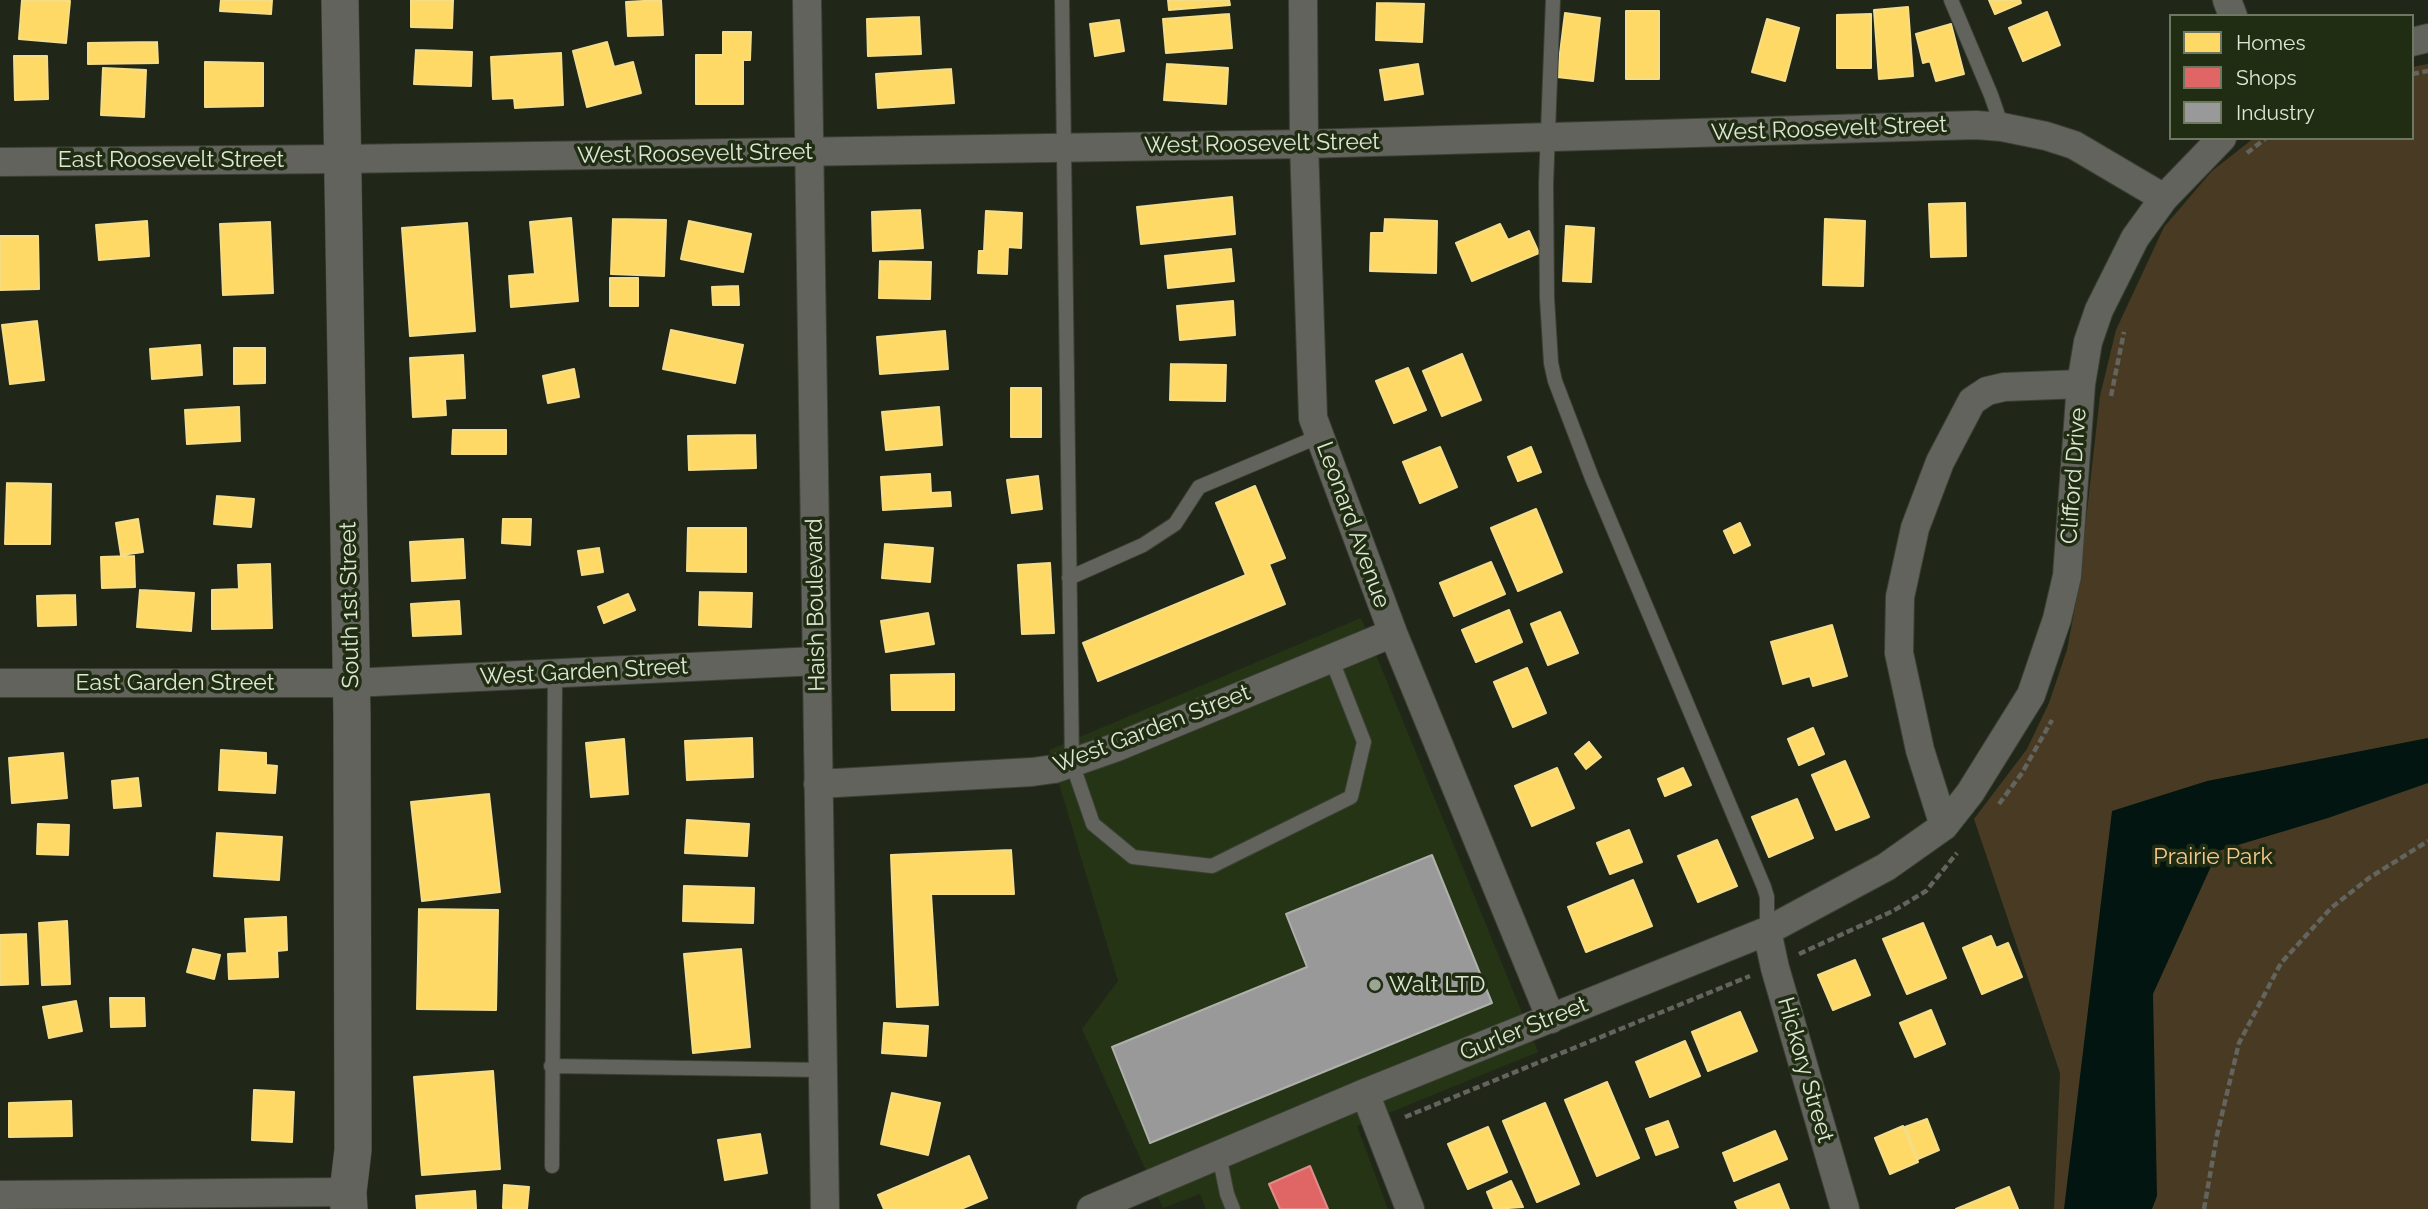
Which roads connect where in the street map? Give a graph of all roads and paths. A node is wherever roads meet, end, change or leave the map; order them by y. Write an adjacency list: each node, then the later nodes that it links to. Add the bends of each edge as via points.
1 (340, 0): 13 (street, South 1st Street)
2 (807, 0): 12 (street, Haish Boulevard)
3 (1062, 0): 11 (lane)
4 (1303, 0): 10 (street, Leonard Avenue)
5 (1553, 0): 8 (lane)
6 (1951, 0): 7 (lane)
7 (2002, 127): 8 (street, West Roosevelt Street); 15 (street, West Roosevelt Street, via 2074,145)
8 (1547, 137): 10 (street, West Roosevelt Street); 29 (lane, via 1547,298 1555,381 1767,897)
9 (2220, 140): 15 (street, Clifford Drive)
10 (1304, 144): 11 (street, West Roosevelt Street); 17 (street, Leonard Avenue, via 1313,418)
11 (1064, 148): 12 (street, West Roosevelt Street); 18 (lane)
12 (809, 152): 13 (street, West Roosevelt Street); 21 (street, Haish Boulevard)
13 (342, 159): 14 (street, East Roosevelt Street); 24 (street, South 1st Street)
14 (0, 162)
15 (2164, 198): 16 (street, Clifford Drive, via 2135,238 2110,286 2088,342)
16 (2081, 384): 27 (street, Clifford Drive, via 2067,576 2057,619 2031,695 1970,793); 27 (street, via 2004,387 1972,401 1940,461 1915,528 1900,597 1899,653 1916,738)
17 (1320, 436): 18 (lane, via 1199,487 1175,524 1143,545); 19 (street, Leonard Avenue)
18 (1069, 578): 25 (lane)
19 (1392, 632): 20 (street, West Garden Street); 32 (street, Leonard Avenue)
20 (1331, 658): 25 (street, West Garden Street); 25 (lane, via 1364,742 1350,797 1212,866 1133,857 1093,824)
21 (817, 661): 22 (street, West Garden Street); 26 (street, Haish Boulevard)
22 (555, 674): 24 (street, West Garden Street); 33 (lane)
23 (0, 683): 24 (street, East Garden Street)
24 (351, 683): 40 (street, South 1st Street, via 353,1150)
25 (1072, 762): 26 (street, West Garden Street, via 1032,772)
26 (818, 784): 34 (street, Haish Boulevard)
27 (1954, 835): 29 (street, Gurler Street); 30 (path, via 1926,891)
28 (2428, 841): 46 (path, via 2331,908 2281,963 2239,1043)
29 (1767, 931): 32 (street, Gurler Street); 45 (street, Hickory Street)
30 (1800, 954)
31 (1742, 979): 36 (path)
32 (1551, 1019): 35 (street, Gurler Street)
33 (551, 1066): 34 (lane); 38 (lane)
34 (824, 1070): 41 (street, Haish Boulevard)
35 (1365, 1093): 36 (street); 37 (street, Gurler Street)
36 (1379, 1128): 44 (street)
37 (1219, 1155): 42 (street, Gurler Street); 43 (lane)
38 (552, 1166)
39 (0, 1195): 40 (street)
40 (349, 1201)
41 (825, 1209)
42 (1091, 1209)
43 (1233, 1209)
44 (1410, 1209)
45 (1845, 1209)
46 (2204, 1209)

